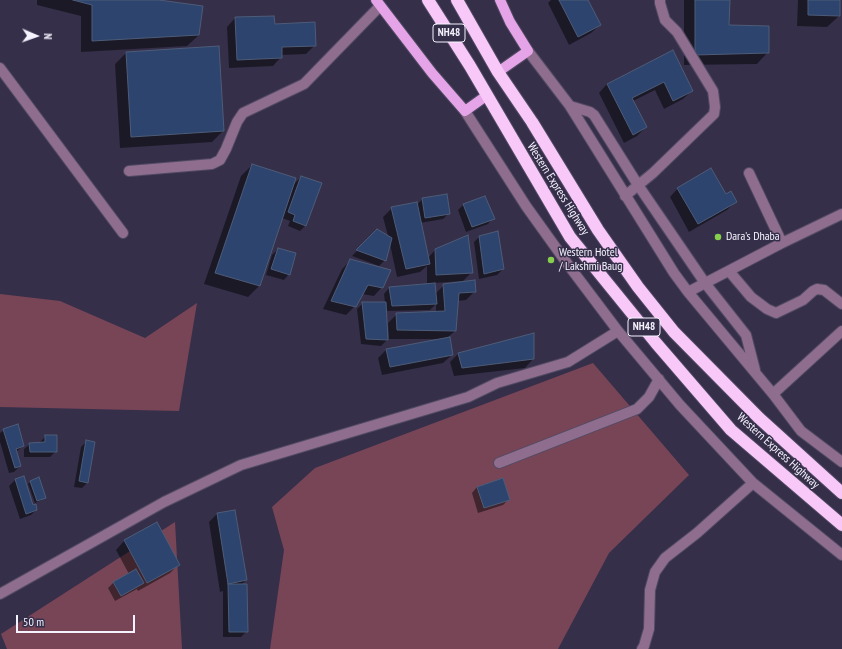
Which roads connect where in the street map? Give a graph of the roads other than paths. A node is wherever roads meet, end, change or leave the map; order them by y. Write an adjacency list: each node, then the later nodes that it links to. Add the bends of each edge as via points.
1 (428, 0): 9 (highway, Western Express Highway / NH48)
2 (457, 0): 8 (highway, Western Express Highway / NH48)
3 (500, 0): 6 (main road)
4 (660, 0): 14 (street, via 665,20 677,32 713,91 715,107 714,114)
5 (378, 3): 11 (main road, via 432,74); 12 (street, via 304,84 243,113 220,160 212,164)
6 (528, 51): 8 (main road); 10 (street)
7 (0, 68): 17 (street)
8 (498, 72): 31 (highway, Western Express Highway / NH48, via 598,230 674,332 759,418)
9 (486, 96): 11 (main road); 32 (highway, Western Express Highway / NH48, via 570,237 656,343 731,430)
10 (570, 106): 14 (street, via 594,115); 15 (street)
11 (465, 111): 23 (street, via 526,206)
12 (129, 171)
13 (749, 173): 18 (street)
14 (638, 185): 15 (street); 20 (street)
15 (625, 196): 21 (street)
16 (842, 214): 18 (street)
17 (123, 233)
18 (782, 243): 19 (street)
19 (729, 271): 20 (street); 22 (street, via 751,297 776,313 817,289 824,290)
20 (704, 284): 21 (street); 25 (street, via 746,335)
21 (688, 292): 25 (street)
22 (842, 304)
23 (618, 331): 26 (street); 34 (street, via 568,362 497,383 468,397 241,465 164,502)
24 (842, 331): 27 (street)
25 (756, 374): 27 (street)
26 (659, 379): 28 (street, via 649,398 637,409); 30 (street)
27 (773, 394): 29 (street, via 801,431)
28 (499, 462)
29 (842, 462)
30 (752, 483): 33 (street); 35 (street, via 665,558 655,572 650,590 649,629)
31 (842, 493)
32 (842, 526)
33 (842, 555)
34 (0, 594)
35 (642, 649)

